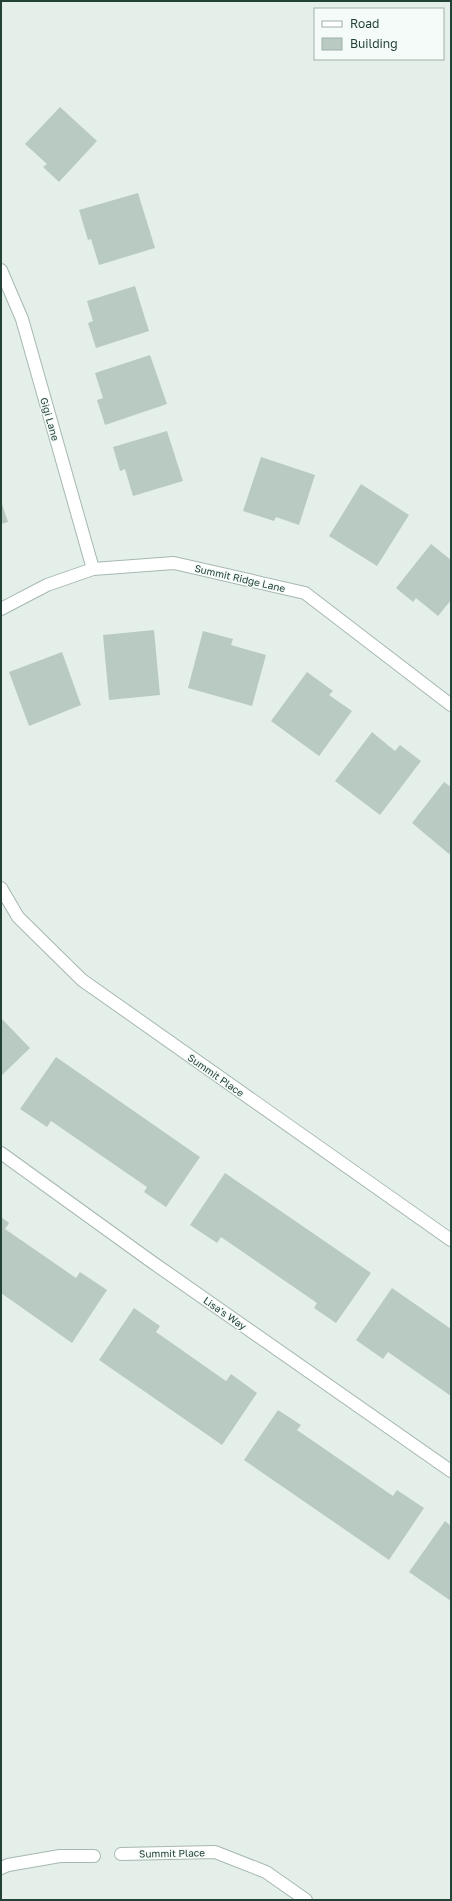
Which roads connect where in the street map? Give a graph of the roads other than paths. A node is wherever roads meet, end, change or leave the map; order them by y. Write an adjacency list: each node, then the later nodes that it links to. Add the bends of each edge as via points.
1 (1, 270): 2 (street, Gigi Lane, via 22,320)
2 (93, 569): 3 (street, Summit Ridge Lane, via 47,585); 4 (street, Summit Ridge Lane, via 174,563 305,594)
3 (1, 609)
4 (451, 705)
5 (1, 888): 7 (street, Summit Place, via 18,917 82,980)
6 (1, 1153): 8 (street, Lisa's Way)
7 (451, 1240)
8 (451, 1472)
9 (121, 1854): 12 (street, Summit Place, via 215,1852 266,1872)
10 (94, 1856): 11 (street, via 60,1856)
11 (1, 1868)
12 (306, 1900)

